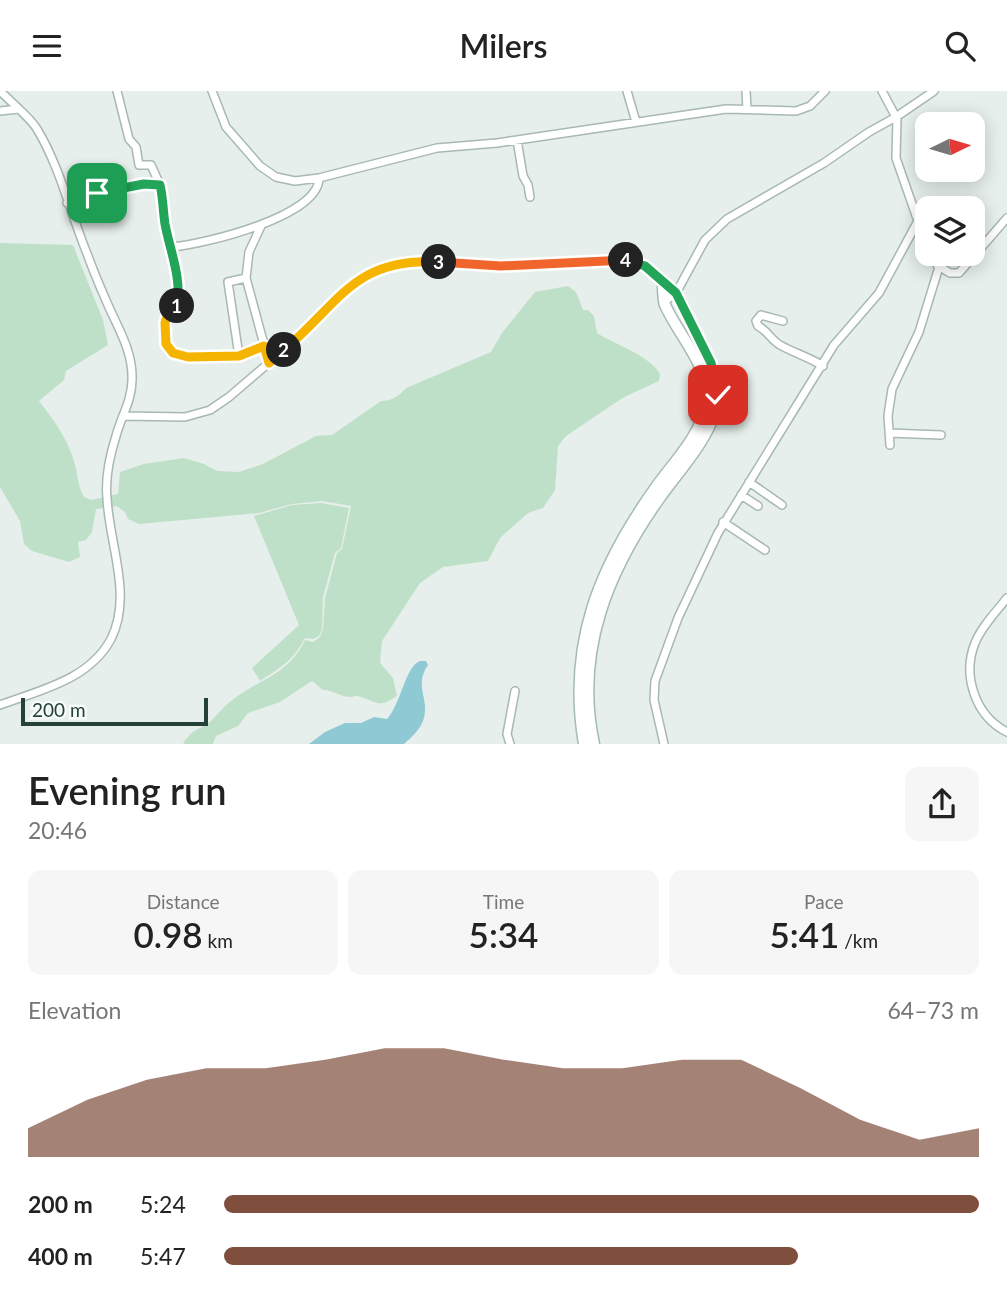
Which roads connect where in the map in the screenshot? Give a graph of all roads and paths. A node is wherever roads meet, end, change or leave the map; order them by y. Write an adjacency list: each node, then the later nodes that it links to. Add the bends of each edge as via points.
1 (0, 91): 9 (street)
2 (117, 91): 16 (street, via 139,165 150,165)
3 (212, 91): 15 (street, via 226,127 267,172 284,180)
4 (627, 91): 13 (street)
5 (746, 91): 10 (street)
6 (825, 91): 10 (street, via 810,106 796,111)
7 (882, 91): 12 (street)
8 (934, 91): 12 (street)
9 (19, 109): 11 (street); 18 (street, via 36,127)
10 (747, 109): 13 (street)
11 (0, 111)
12 (896, 117): 19 (street, via 896,158); 27 (street, via 727,219 705,240)
13 (636, 122): 14 (street)
14 (517, 140): 15 (street, via 415,152); 17 (street)
15 (319, 178): 21 (street, via 317,188 299,205)
16 (160, 185): 18 (street, via 114,189); 23 (street)
17 (530, 197)
18 (67, 203): 34 (street, via 131,358 132,381)
19 (915, 212)
20 (1007, 218): 24 (street, via 959,274)
21 (261, 226): 23 (street); 25 (street, via 249,251)
22 (915, 227): 33 (street, via 879,293)
23 (173, 247): 31 (street, via 179,289 178,304 166,319 168,349 188,357)
24 (939, 267): 35 (street, via 919,332 892,389)
25 (246, 278): 30 (street); 31 (street, via 228,283)
26 (663, 284): 27 (main road); 28 (main road); 32 (street, via 645,266 624,260 501,266 431,261 393,264 356,281)
27 (676, 293): 28 (street); 42 (main road, via 711,363 718,395 705,433)
28 (664, 302): 42 (main road, via 704,374 706,406)
29 (783, 321): 33 (street, via 761,315 757,321 775,343)
30 (264, 346): 31 (street); 32 (street)
31 (239, 356)
32 (269, 363): 34 (street, via 210,410 185,417)
33 (822, 366): 38 (street)
34 (124, 416): 47 (street, via 107,486 121,602 117,624 102,653 74,676)
35 (889, 433): 36 (street); 37 (street)
36 (941, 435)
37 (890, 445)
38 (750, 482): 39 (street); 40 (street)
39 (741, 495): 41 (street); 43 (street)
40 (782, 505)
41 (758, 506)
42 (642, 514): 50 (main road, via 605,569 590,613 578,685); 51 (main road, via 617,565 591,650 588,694)
43 (723, 522): 44 (street); 52 (street, via 678,618 655,681 654,700)
44 (765, 550)
45 (1007, 598): 48 (street, via 976,641 969,660 978,703)
46 (515, 691): 49 (street, via 507,734)
47 (0, 705)
48 (1007, 732)
49 (510, 744)
50 (584, 744)
51 (594, 744)
52 (664, 744)

